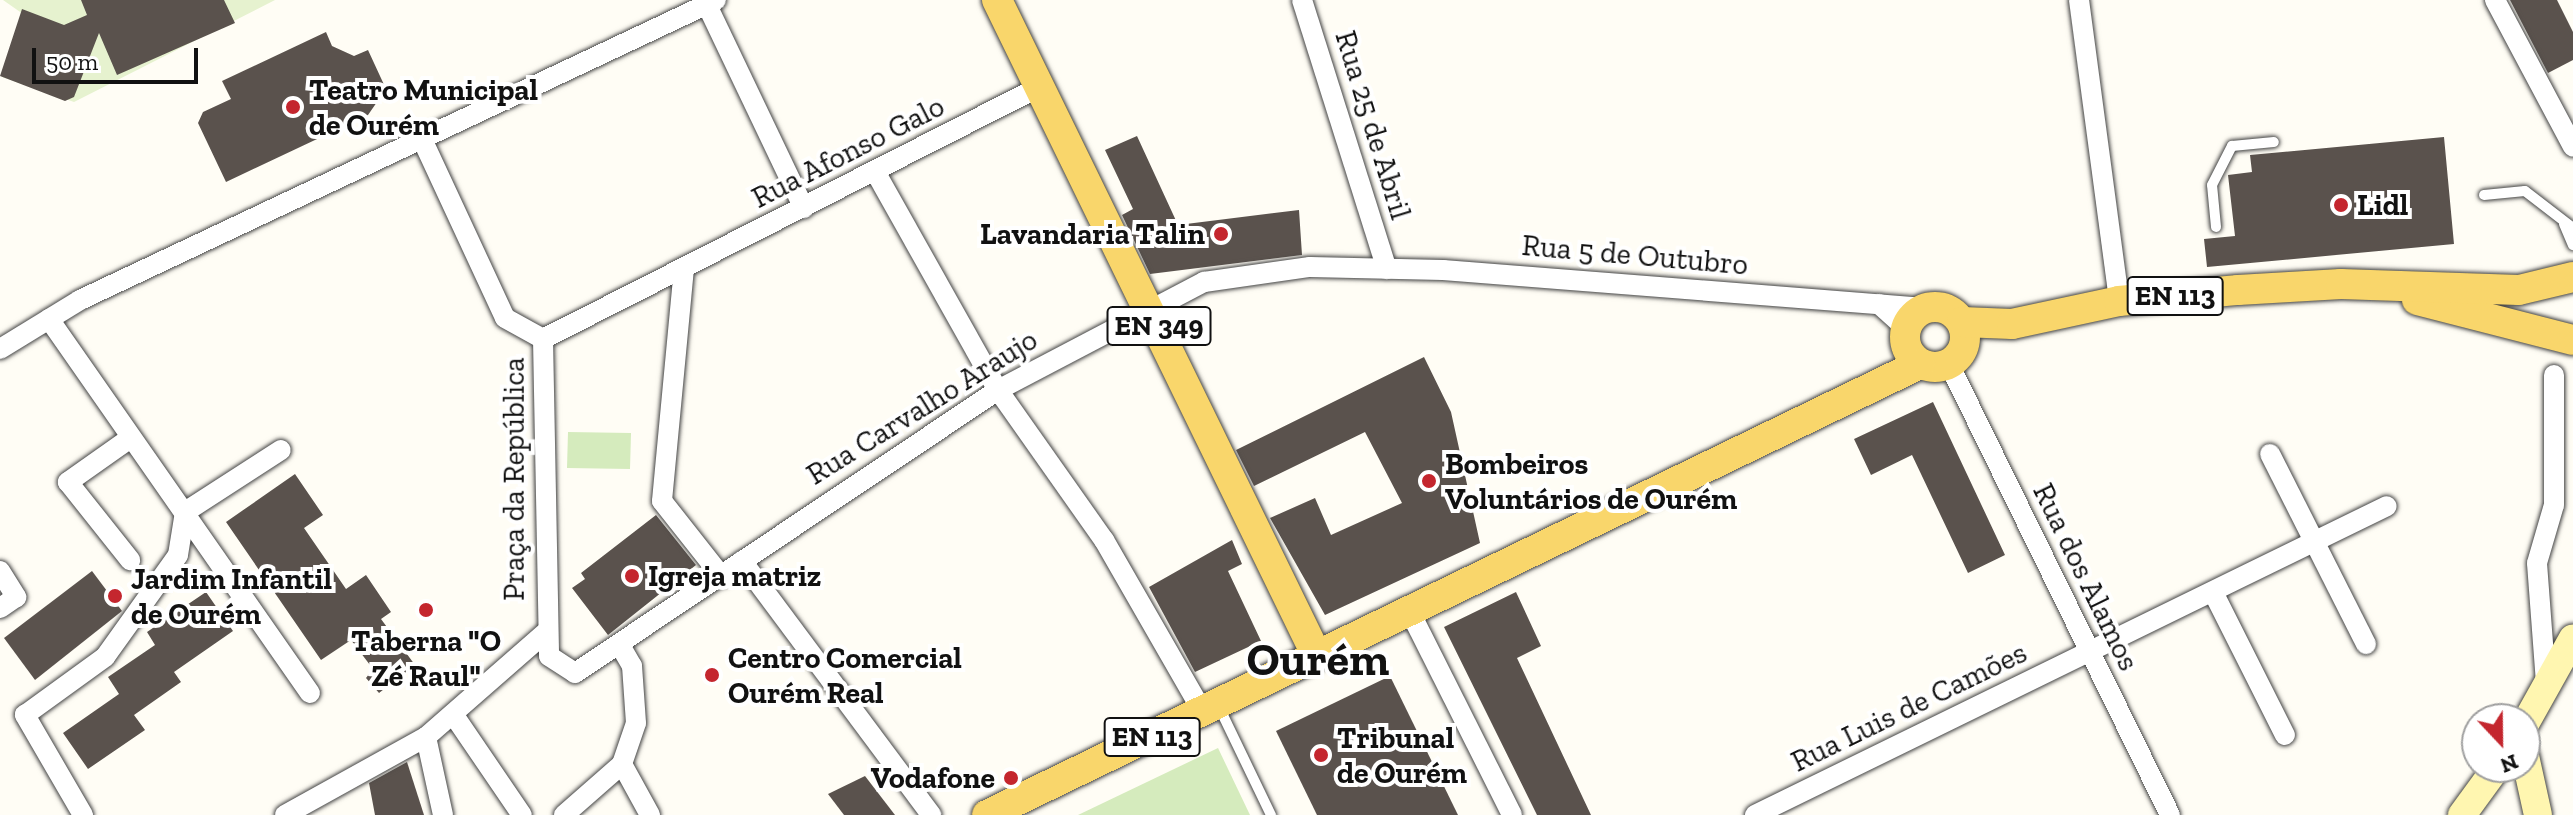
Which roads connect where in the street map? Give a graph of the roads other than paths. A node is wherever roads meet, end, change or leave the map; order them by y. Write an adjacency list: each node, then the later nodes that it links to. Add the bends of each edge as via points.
1 (997, 0): 6 (main road, EN 349)
2 (1302, 0): 17 (street, Rua 25 de Abril)
3 (2079, 0): 20 (street)
4 (2495, 0): 9 (street)
5 (712, 2): 7 (street); 12 (street)
6 (1039, 87): 10 (street, Rua Afonso Galo); 22 (main road, EN 349)
7 (422, 139): 24 (street); 25 (street, via 505,318)
8 (2274, 142): 14 (lane, via 2232,146 2212,185)
9 (2573, 147)
10 (876, 173): 12 (street, Rua Afonso Galo); 30 (street)
11 (2484, 195): 13 (lane, via 2525,191)
12 (804, 208): 16 (street, Rua Afonso Galo)
13 (2568, 225): 15 (lane)
14 (2216, 227)
15 (2573, 245)
16 (684, 268): 25 (street, Praça da República); 40 (street, via 662,501)
17 (1387, 269): 21 (street, Rua 5 de Outubro); 22 (street, Rua Carvalho Araujo, via 1310,267 1204,282)
18 (2573, 277): 19 (main road, EN 113, via 2519,290)
19 (2341, 284): 20 (main road, EN 113); 26 (main road, EN 113)
20 (2119, 301): 27 (main road, EN 113)
21 (1879, 304): 23 (street, Rua 5 de Outubro); 27 (street)
22 (1150, 306): 30 (street, Rua Carvalho Araujo); 49 (main road, EN 349)
23 (1928, 308): 27 (main road, via 1947,310)
24 (49, 319): 28 (street); 31 (street)
25 (543, 339): 44 (street, Praça da República)
26 (2573, 340)
27 (1934, 346): 43 (main road, EN 113, via 1881,383); 48 (street, Rua dos Alamos)
28 (0, 349)
29 (2554, 375): 50 (street, via 2554,505 2537,563)
30 (998, 390): 38 (street, Rua Carvalho Araujo); 53 (street, via 1104,540)
31 (129, 439): 35 (street); 37 (street, via 68,482)
32 (281, 450): 35 (street)
33 (2270, 454): 36 (street)
34 (2387, 506): 36 (street, Rua Luis de Camões)
35 (185, 512): 51 (street); 61 (street, via 178,555 105,657 25,715)
36 (2315, 542): 41 (street, Rua Luis de Camões); 46 (street)
37 (130, 560)
38 (742, 561): 40 (street, Rua Carvalho Araujo); 67 (street)
39 (0, 571): 42 (street, via 16,597)
40 (722, 577): 47 (street, Rua Carvalho Araujo)
41 (2213, 592): 48 (street, Rua Luis de Camões); 55 (street)
42 (0, 608)
43 (1409, 610): 49 (main road, EN 113); 70 (street)
44 (545, 633): 47 (street, Rua Carvalho Araujo, via 549,656 575,673); 54 (street)
45 (2573, 638): 50 (street)
46 (2366, 644)
47 (621, 647): 57 (street, via 632,666 636,723)
48 (2090, 653): 60 (street, Rua dos Alamos); 71 (street, Rua Luis de Camões)
49 (1316, 654): 53 (main road, EN 113)
50 (2546, 683): 52 (street)
51 (310, 693)
52 (2536, 703)
53 (1211, 709): 68 (main road, EN 113); 69 (lane)
54 (453, 714): 56 (street); 64 (street)
55 (2285, 735)
56 (426, 737): 62 (street); 63 (street)
57 (622, 764): 65 (street); 66 (street)
58 (2485, 783): 72 (street)
59 (2531, 783): 73 (street)
60 (2166, 814)
61 (83, 815)
62 (285, 815)
63 (443, 815)
64 (522, 815)
65 (564, 815)
66 (650, 815)
67 (931, 815)
68 (987, 815)
69 (1271, 815)
70 (1512, 815)
71 (1755, 815)
72 (2462, 815)
73 (2538, 815)

